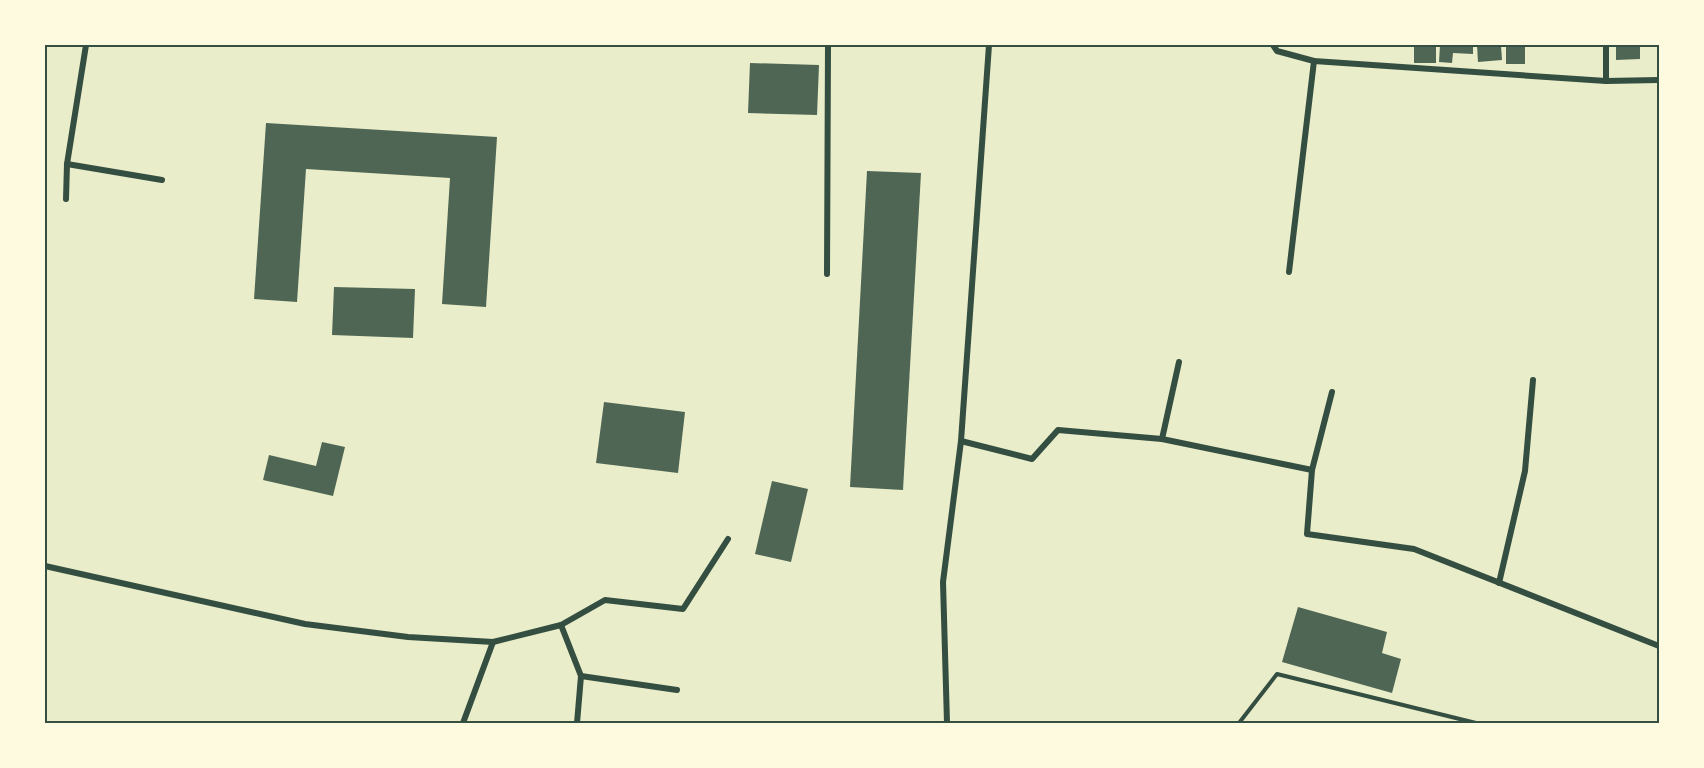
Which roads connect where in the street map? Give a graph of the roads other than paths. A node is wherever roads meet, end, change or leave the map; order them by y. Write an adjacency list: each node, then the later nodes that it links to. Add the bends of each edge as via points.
1 (86, 45): 9 (street)
2 (828, 45): 13 (street)
3 (989, 45): 18 (street)
4 (1274, 45): 6 (street, via 1277,51)
5 (1606, 45): 8 (street)
6 (1314, 61): 8 (street); 12 (street)
7 (1659, 80): 8 (street)
8 (1606, 81)
9 (68, 164): 10 (street); 11 (street)
10 (162, 180)
11 (66, 199)
12 (1288, 272)
13 (827, 274)
14 (1179, 362): 17 (street)
15 (1533, 380): 22 (street, via 1525,471)
16 (1332, 392): 19 (street)
17 (1162, 439): 18 (street, via 1058,430 1032,459); 19 (street)
18 (961, 441): 30 (street, via 943,582)
19 (1312, 470): 22 (street, via 1306,534 1414,549)
20 (728, 539): 23 (street, via 683,609 605,600)
21 (45, 566): 24 (street, via 305,624 408,637)
22 (1499, 583): 25 (street)
23 (561, 625): 24 (street); 26 (street)
24 (493, 642): 28 (street)
25 (1659, 646)
26 (581, 676): 27 (street); 29 (street)
27 (677, 690)
28 (463, 723)
29 (577, 723)
30 (947, 723)

